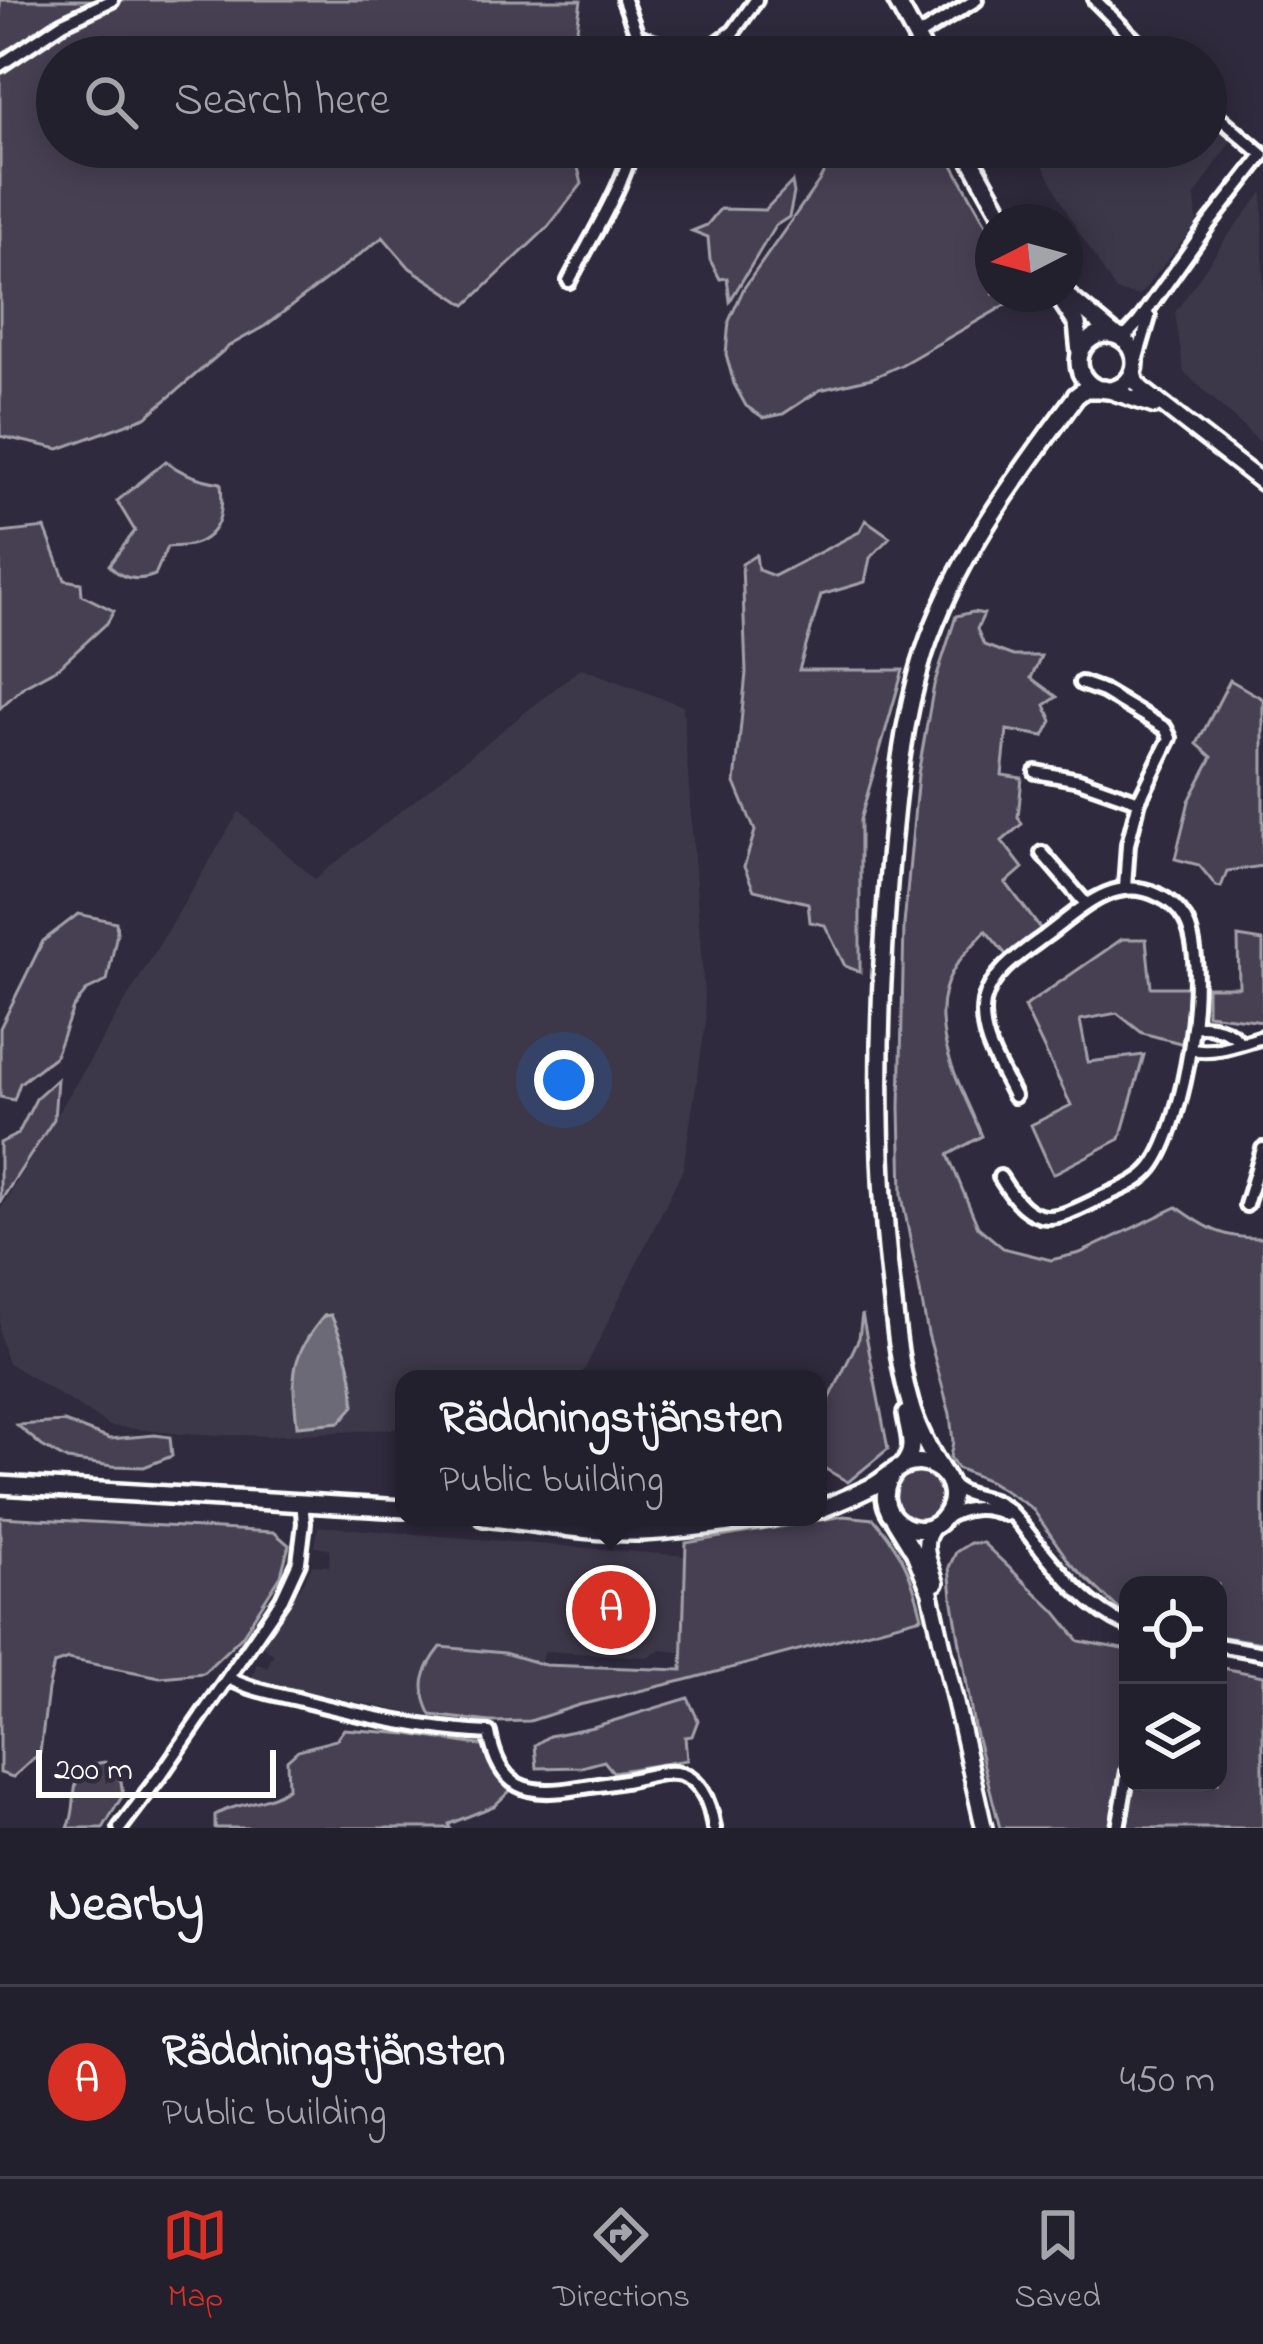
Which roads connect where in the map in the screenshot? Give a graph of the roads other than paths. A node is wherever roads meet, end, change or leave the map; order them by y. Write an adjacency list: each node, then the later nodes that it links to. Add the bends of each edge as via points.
1 (112, 0): 8 (street)
2 (624, 0): 9 (street)
3 (756, 0): 10 (street)
4 (886, 0): 11 (highway)
5 (896, 0): 12 (highway)
6 (976, 0): 13 (street)
7 (1095, 0): 14 (street)
8 (44, 36)
9 (639, 36)
10 (727, 36)
11 (908, 36)
12 (910, 36)
13 (926, 36)
14 (1131, 36)
15 (36, 41): 16 (street)
16 (0, 65)
17 (1227, 124): 18 (street)
18 (1263, 155): 25 (street)
19 (626, 168): 24 (street)
20 (977, 168): 22 (highway)
21 (986, 168): 23 (highway)
22 (999, 204)
23 (1002, 204)
24 (569, 280)
25 (1157, 297): 28 (street, via 1132,331); 30 (street)
26 (1083, 311): 28 (highway)
27 (1071, 312): 29 (highway)
28 (1117, 336): 29 (highway, via 1093,338); 30 (highway, via 1132,349)
29 (1080, 359): 31 (highway, via 1088,382); 33 (highway)
30 (1134, 368): 31 (highway, via 1125,383); 32 (main road, via 1138,386)
31 (1106, 390): 32 (main road); 33 (highway, via 1082,391)
32 (1167, 410): 34 (main road)
33 (1059, 419): 49 (highway, via 962,562 924,655 901,755 880,1054 884,1224)
34 (1263, 483)
35 (1081, 683): 37 (street, via 1165,728 1170,739)
36 (1036, 772): 37 (street)
37 (1139, 802): 39 (street)
38 (1042, 854): 40 (street)
39 (1126, 888): 40 (street); 41 (street, via 1160,896 1186,920)
40 (1086, 904): 45 (street, via 1008,965 987,992 984,1028)
41 (1193, 1027): 43 (street, via 1204,1024); 44 (street)
42 (1263, 1039): 43 (street)
43 (1240, 1043): 44 (street)
44 (1192, 1049): 47 (street, via 1164,1144 1138,1180 1051,1218 1018,1204)
45 (1015, 1096)
46 (1263, 1149): 48 (street)
47 (1000, 1177)
48 (1246, 1205)
49 (901, 1364): 50 (highway, via 912,1445); 51 (highway, via 918,1427)
50 (899, 1468): 51 (highway, via 925,1463); 54 (highway); 57 (highway, via 885,1490)
51 (946, 1479): 58 (highway, via 951,1502); 59 (street)
52 (0, 1485): 53 (highway)
53 (302, 1501): 55 (highway); 65 (street, via 294,1577)
54 (827, 1507)
55 (395, 1508)
56 (827, 1509): 57 (highway, via 871,1502)
57 (891, 1515): 58 (highway, via 914,1529); 69 (main road, via 930,1591)
58 (938, 1522): 59 (street, via 980,1507); 69 (main road, via 927,1533 926,1552)
59 (1018, 1522): 62 (street, via 1081,1595)
60 (559, 1526): 61 (highway)
61 (710, 1526)
62 (1119, 1621)
63 (1227, 1647): 64 (street)
64 (1263, 1653)
65 (228, 1678): 67 (street); 68 (street, via 365,1715 489,1732 514,1783 536,1792 679,1774 706,1797)
66 (1124, 1792): 70 (street)
67 (120, 1828)
68 (714, 1828)
69 (987, 1828)
70 (1118, 1828)

